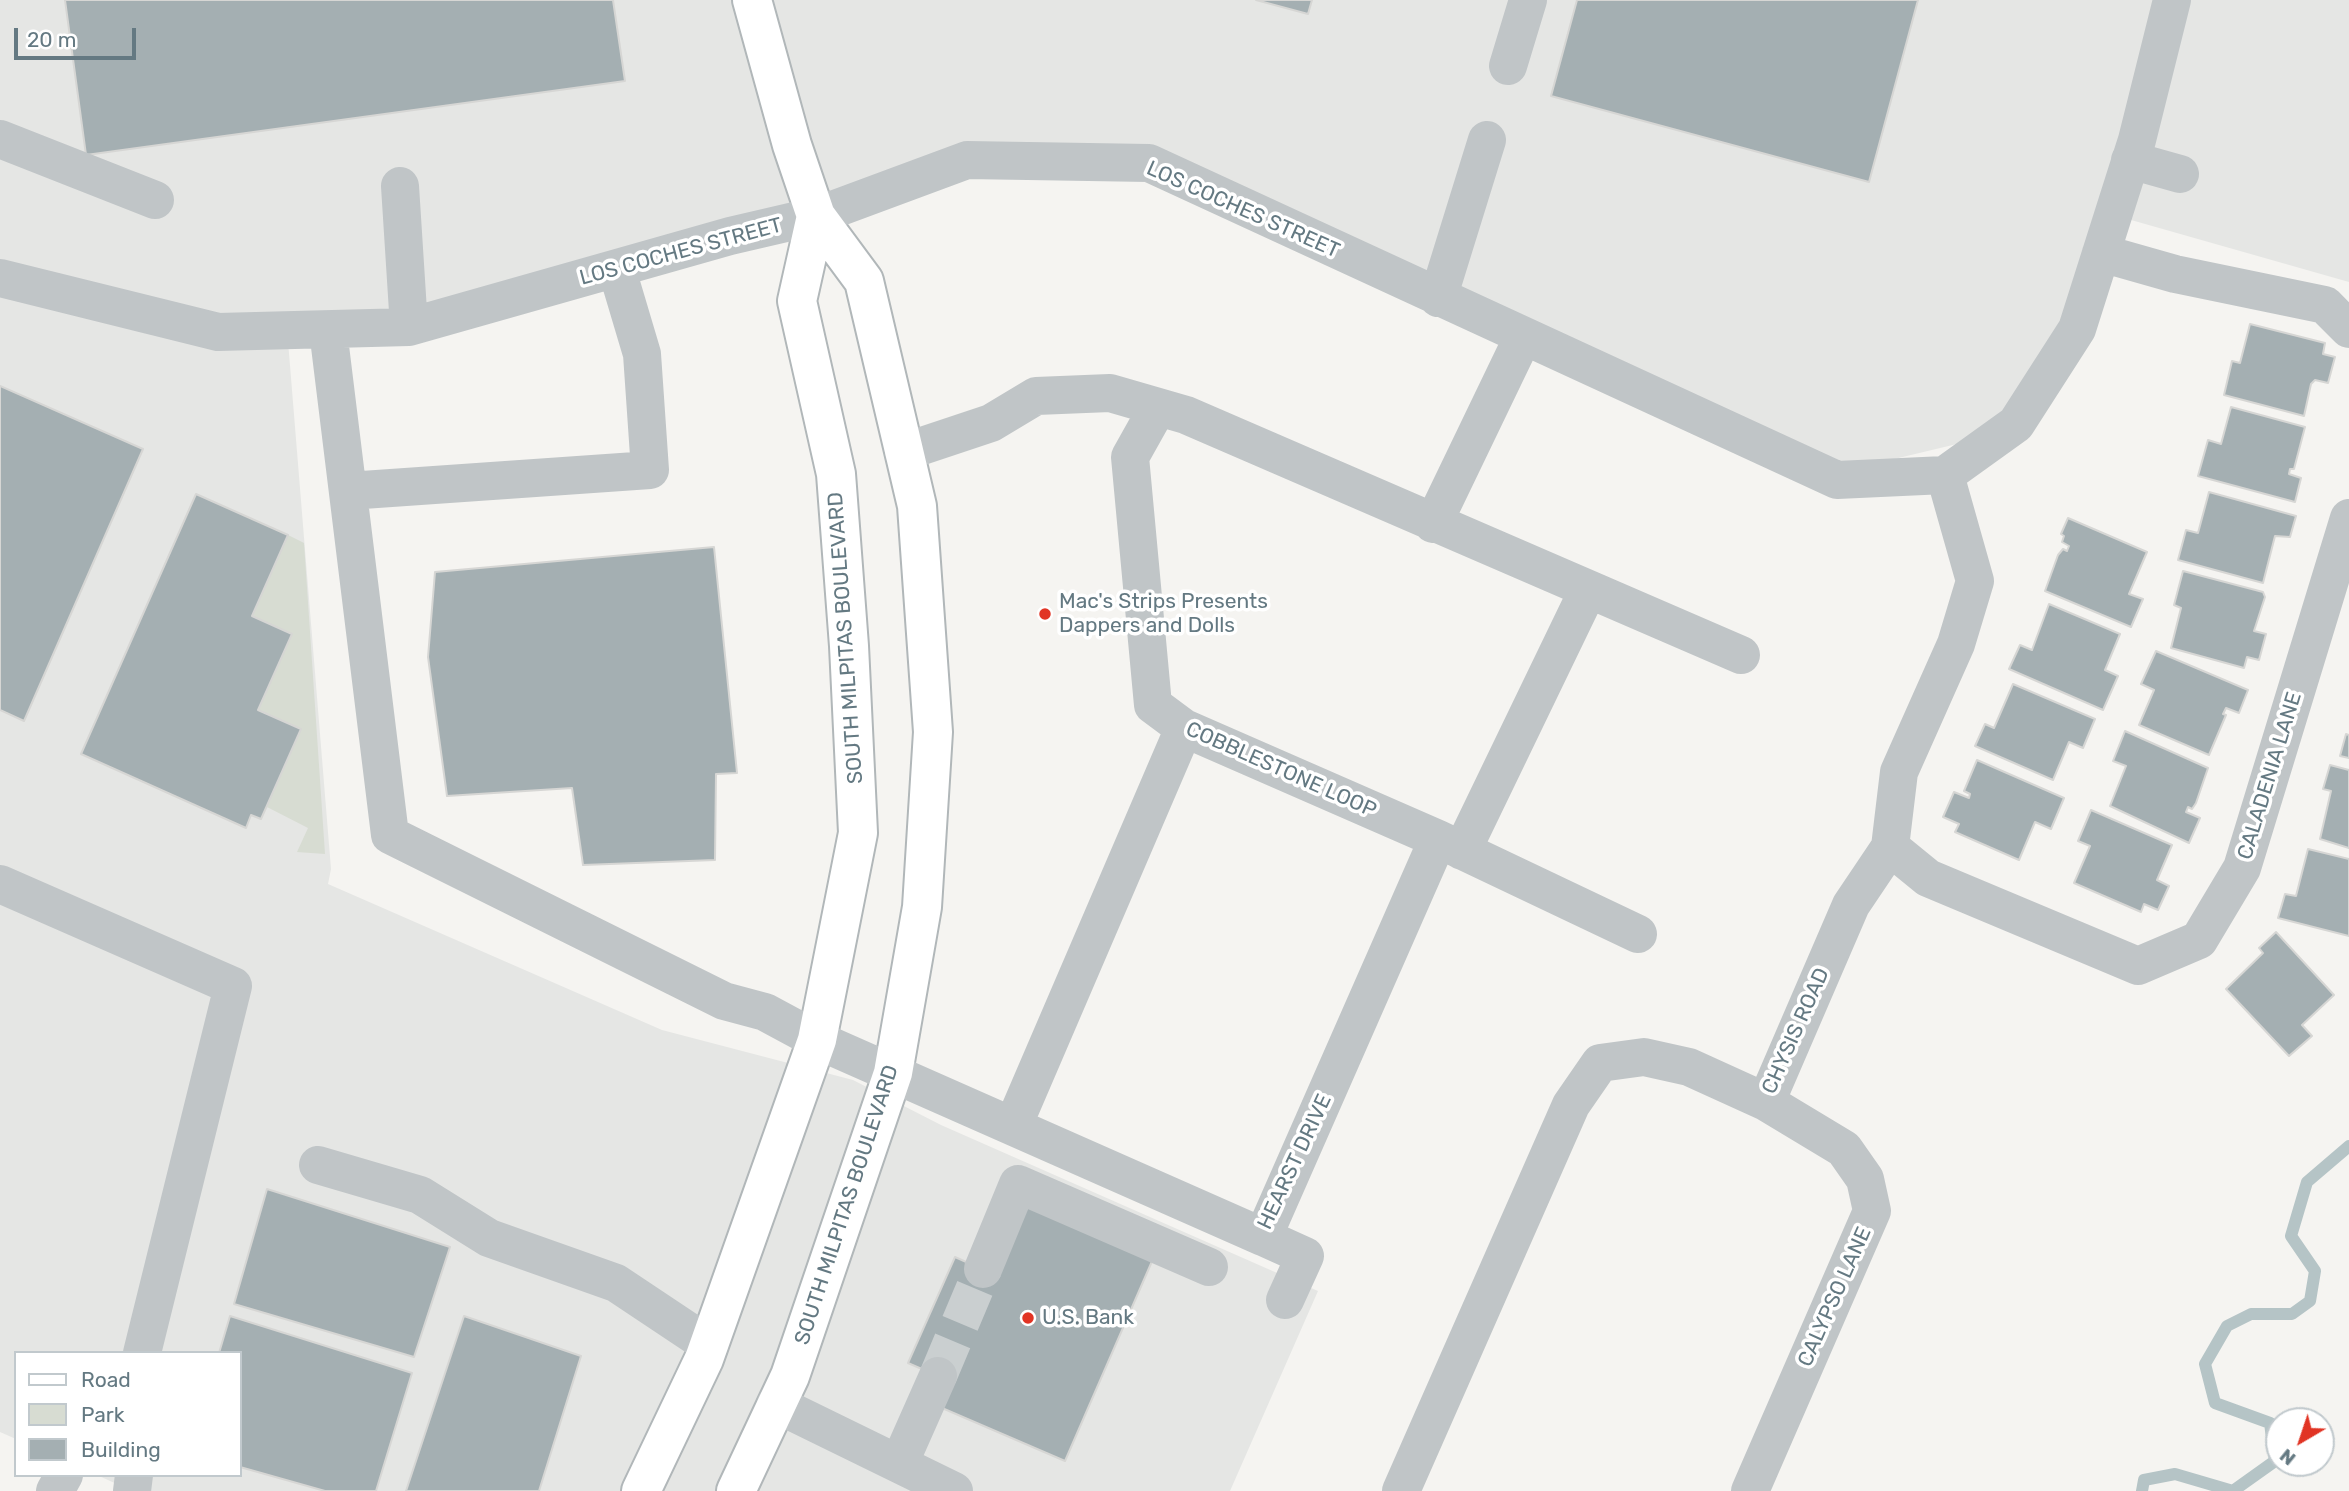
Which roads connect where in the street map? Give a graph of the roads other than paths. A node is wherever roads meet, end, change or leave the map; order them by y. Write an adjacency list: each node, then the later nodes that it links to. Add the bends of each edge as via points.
1 (751, 0): 11 (main road, SOUTH MILPITAS BOULEVARD)
2 (1528, 0): 4 (street)
3 (2172, 0): 7 (street)
4 (1508, 66)
5 (0, 139): 10 (street)
6 (1488, 140): 15 (street)
7 (2133, 150): 8 (street); 12 (street)
8 (2180, 174)
9 (400, 186): 16 (street)
10 (155, 200)
11 (816, 216): 13 (street, LOS COCHES STREET); 15 (street, LOS COCHES STREET, via 967,160 1149,163); 21 (main road, SOUTH MILPITAS BOULEVARD, via 864,281); 33 (main road, SOUTH MILPITAS BOULEVARD, via 796,301 836,474 858,833)
12 (2101, 253): 17 (street, via 2175,274 2325,305); 22 (street, via 2077,329 2016,424)
13 (617, 270): 16 (street, LOS COCHES STREET); 23 (street, via 642,354 650,470)
14 (0, 278): 18 (street, LOS COCHES STREET, via 218,332)
15 (1438, 298): 19 (street, LOS COCHES STREET)
16 (409, 327): 18 (street, LOS COCHES STREET)
17 (2349, 329)
18 (328, 330): 23 (street)
19 (1523, 337): 22 (street, LOS COCHES STREET, via 1837,480); 25 (street)
20 (1158, 407): 21 (street, via 1110,393 1037,396 991,423); 25 (street, via 1186,415); 28 (street, COBBLESTONE LOOP, via 1130,457 1153,705)
21 (904, 452): 34 (main road, SOUTH MILPITAS BOULEVARD, via 917,506 933,732 922,907)
22 (1945, 475): 30 (street, CHYSIS ROAD, via 1975,580 1956,644 1899,772)
23 (348, 491): 33 (street, HEARST DRIVE, via 390,835 724,1001 765,1012)
24 (2349, 518): 30 (street, CALADENIA LANE, via 2242,867 2199,940 2138,966 1928,878)
25 (1433, 524): 26 (street)
26 (1588, 590): 27 (street); 29 (street)
27 (1741, 655)
28 (1184, 729): 29 (street, COBBLESTONE LOOP); 36 (street)
29 (1450, 845): 32 (street, COBBLESTONE LOOP); 38 (street, HEARST DRIVE)
30 (1890, 848): 35 (street, CHYSIS ROAD, via 1851,905)
31 (0, 884): 43 (street, via 233,986)
32 (1638, 934)
33 (817, 1040): 34 (street, HEARST DRIVE); 42 (main road, SOUTH MILPITAS BOULEVARD)
34 (893, 1073): 36 (street, HEARST DRIVE); 45 (main road, SOUTH MILPITAS BOULEVARD, via 790,1376)
35 (1766, 1102): 50 (street, CHYSIS ROAD, via 1689,1067 1644,1057 1601,1063 1570,1105); 51 (street, CALYPSO LANE, via 1844,1149 1865,1179 1872,1211)
36 (1013, 1126): 38 (street, HEARST DRIVE)
37 (318, 1165): 42 (street, via 419,1195 489,1238 616,1283)
38 (1263, 1237): 41 (street, via 1306,1256)
39 (1209, 1267): 40 (street, via 1018,1184)
40 (983, 1269)
41 (1285, 1300)
42 (709, 1345): 47 (main road, SOUTH MILPITAS BOULEVARD)
43 (142, 1351)
44 (938, 1376): 46 (street)
45 (776, 1404): 46 (street); 48 (main road, SOUTH MILPITAS BOULEVARD)
46 (899, 1464): 49 (street)
47 (641, 1491)
48 (736, 1491)
49 (954, 1491)
50 (1401, 1491)
51 (1750, 1491)

